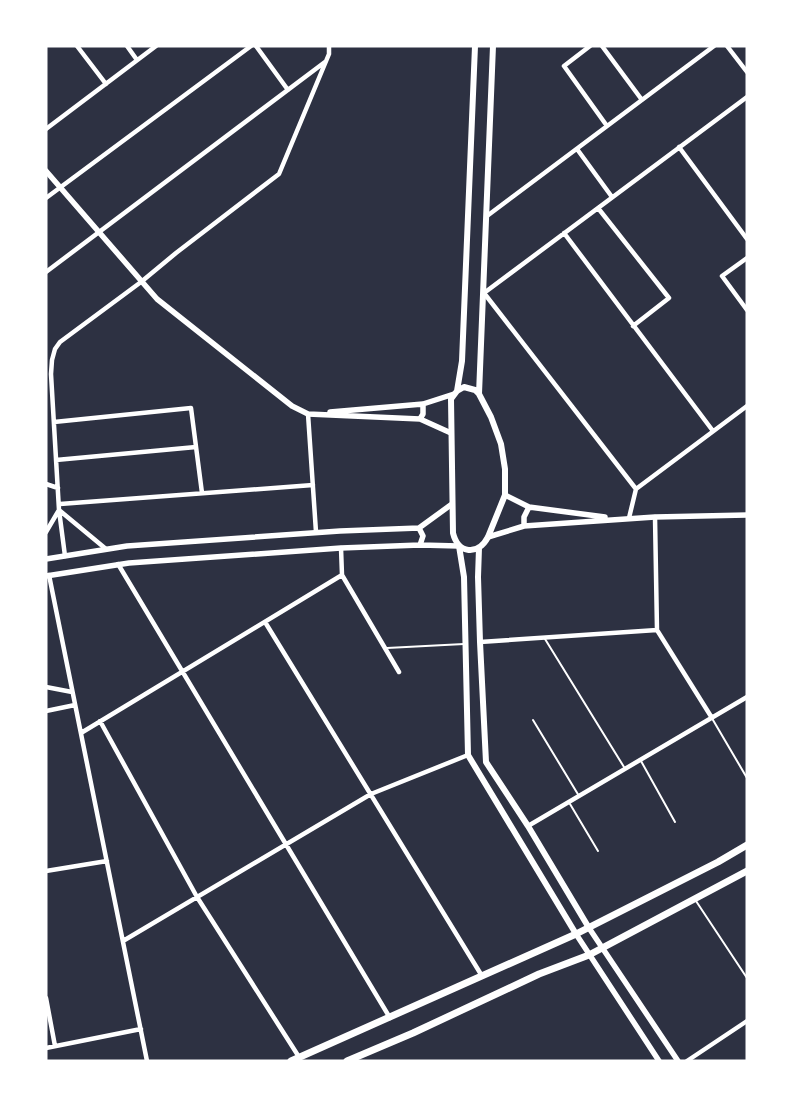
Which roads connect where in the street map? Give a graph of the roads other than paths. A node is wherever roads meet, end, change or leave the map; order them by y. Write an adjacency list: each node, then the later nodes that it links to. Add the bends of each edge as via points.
1 (77, 46): 16 (street)
2 (127, 46): 13 (street)
3 (156, 46): 13 (street)
4 (251, 46): 25 (street)
5 (256, 46): 17 (street)
6 (329, 46): 14 (street)
7 (475, 46): 41 (main road, via 462,361)
8 (492, 46): 29 (main road)
9 (590, 46): 20 (street, via 564,66)
10 (602, 46): 19 (street)
11 (714, 46): 19 (street)
12 (727, 46): 15 (street)
13 (138, 60): 16 (street)
14 (326, 61): 17 (street); 35 (street, via 280,174)
15 (747, 72)
16 (106, 84): 21 (street)
17 (288, 90): 30 (street)
18 (747, 97): 22 (street)
19 (642, 100): 20 (street)
20 (607, 126): 23 (street)
21 (46, 129)
22 (679, 147): 26 (street); 32 (street)
23 (576, 149): 26 (street); 29 (street)
24 (46, 171): 25 (street)
25 (60, 188): 27 (street); 30 (street)
26 (612, 197): 28 (street)
27 (46, 198)
28 (598, 208): 31 (street); 38 (street, via 669,298)
29 (487, 216): 36 (main road)
30 (99, 232): 34 (street); 35 (street)
31 (564, 233): 36 (street); 38 (street)
32 (747, 239)
33 (747, 258): 37 (street, via 722,276)
34 (46, 272)
35 (141, 282): 39 (street, via 60,342 52,360); 45 (street, via 157,299 292,406)
36 (484, 293): 42 (main road); 55 (street)
37 (747, 310)
38 (633, 326): 48 (street)
39 (52, 384): 40 (street); 47 (street)
40 (46, 388)
41 (455, 392): 42 (main road, via 469,388); 43 (street); 49 (main road, via 451,399)
42 (479, 394): 57 (main road, via 501,444)
43 (423, 404): 45 (street); 46 (street)
44 (747, 406): 48 (street)
45 (308, 414): 46 (street); 53 (street)
46 (420, 419): 49 (street)
47 (54, 422): 50 (street, via 192,408); 51 (street)
48 (713, 432): 55 (street)
49 (451, 433): 59 (main road)
50 (196, 447): 51 (street); 56 (street)
51 (56, 460): 54 (street)
52 (46, 484): 54 (street)
53 (313, 485): 56 (street); 69 (street)
54 (58, 488): 58 (street)
55 (636, 489): 64 (street)
56 (202, 493): 58 (street)
57 (505, 495): 60 (street); 70 (main road)
58 (60, 504): 61 (street)
59 (452, 504): 67 (street); 72 (main road, via 452,533)
60 (529, 507): 65 (street); 66 (street)
61 (59, 510): 68 (street); 75 (street); 76 (street)
62 (747, 515): 63 (street)
63 (655, 517): 64 (street); 82 (street)
64 (630, 518): 65 (street)
65 (617, 519): 66 (street)
66 (524, 526): 70 (street)
67 (419, 528): 69 (street); 71 (street, via 423,536)
68 (46, 532)
69 (316, 532): 75 (street)
70 (488, 537): 74 (main road)
71 (420, 545): 72 (street); 73 (street)
72 (459, 546): 74 (main road, via 472,550); 85 (main road, via 464,577)
73 (341, 548): 78 (street); 79 (street)
74 (479, 548): 84 (main road)
75 (106, 549): 76 (street)
76 (65, 556): 77 (street)
77 (46, 559)
78 (118, 564): 80 (street); 87 (street)
79 (342, 575): 81 (street); 86 (street)
80 (48, 576): 90 (street)
81 (265, 622): 87 (street); 102 (street)
82 (657, 630): 83 (street); 94 (street)
83 (544, 637): 84 (street); 100 (lane)
84 (480, 642): 106 (main road, via 486,762)
85 (466, 644): 86 (lane); 98 (main road)
86 (384, 648): 88 (street)
87 (182, 672): 96 (street); 107 (street)
88 (399, 672)
89 (46, 688): 90 (street)
90 (72, 692): 92 (street)
91 (747, 697): 94 (street)
92 (75, 705): 93 (street); 97 (street)
93 (46, 711)
94 (712, 718): 99 (street); 101 (lane)
95 (533, 720): 103 (lane)
96 (100, 722): 97 (street); 113 (street)
97 (81, 733): 110 (street)
98 (468, 755): 102 (street); 116 (main road)
99 (640, 760): 100 (street); 105 (lane)
100 (625, 769): 103 (street)
101 (747, 778)
102 (371, 794): 107 (street); 120 (street)
103 (579, 796): 104 (street)
104 (569, 802): 106 (street); 109 (lane)
105 (675, 822)
106 (528, 826): 115 (main road)
107 (286, 844): 113 (street); 123 (street)
108 (747, 845): 115 (main road)
109 (598, 851)
110 (107, 861): 111 (street); 117 (street)
111 (46, 871)
112 (747, 871): 114 (main road)
113 (197, 897): 117 (street); 128 (street)
114 (695, 900): 118 (main road); 121 (lane)
115 (589, 928): 116 (main road); 118 (street)
116 (576, 934): 119 (street); 120 (main road)
117 (123, 941): 125 (street)
118 (603, 948): 119 (main road); 133 (street)
119 (588, 955): 131 (main road); 132 (street)
120 (482, 976): 123 (main road)
121 (747, 978)
122 (46, 998): 126 (street)
123 (390, 1018): 128 (main road)
124 (747, 1021): 134 (street)
125 (141, 1028): 126 (street); 129 (street)
126 (55, 1046): 127 (street)
127 (46, 1048)
128 (299, 1057): 130 (main road)
129 (147, 1061)
130 (291, 1061)
131 (347, 1061)
132 (658, 1061)
133 (678, 1061)
134 (687, 1061)

